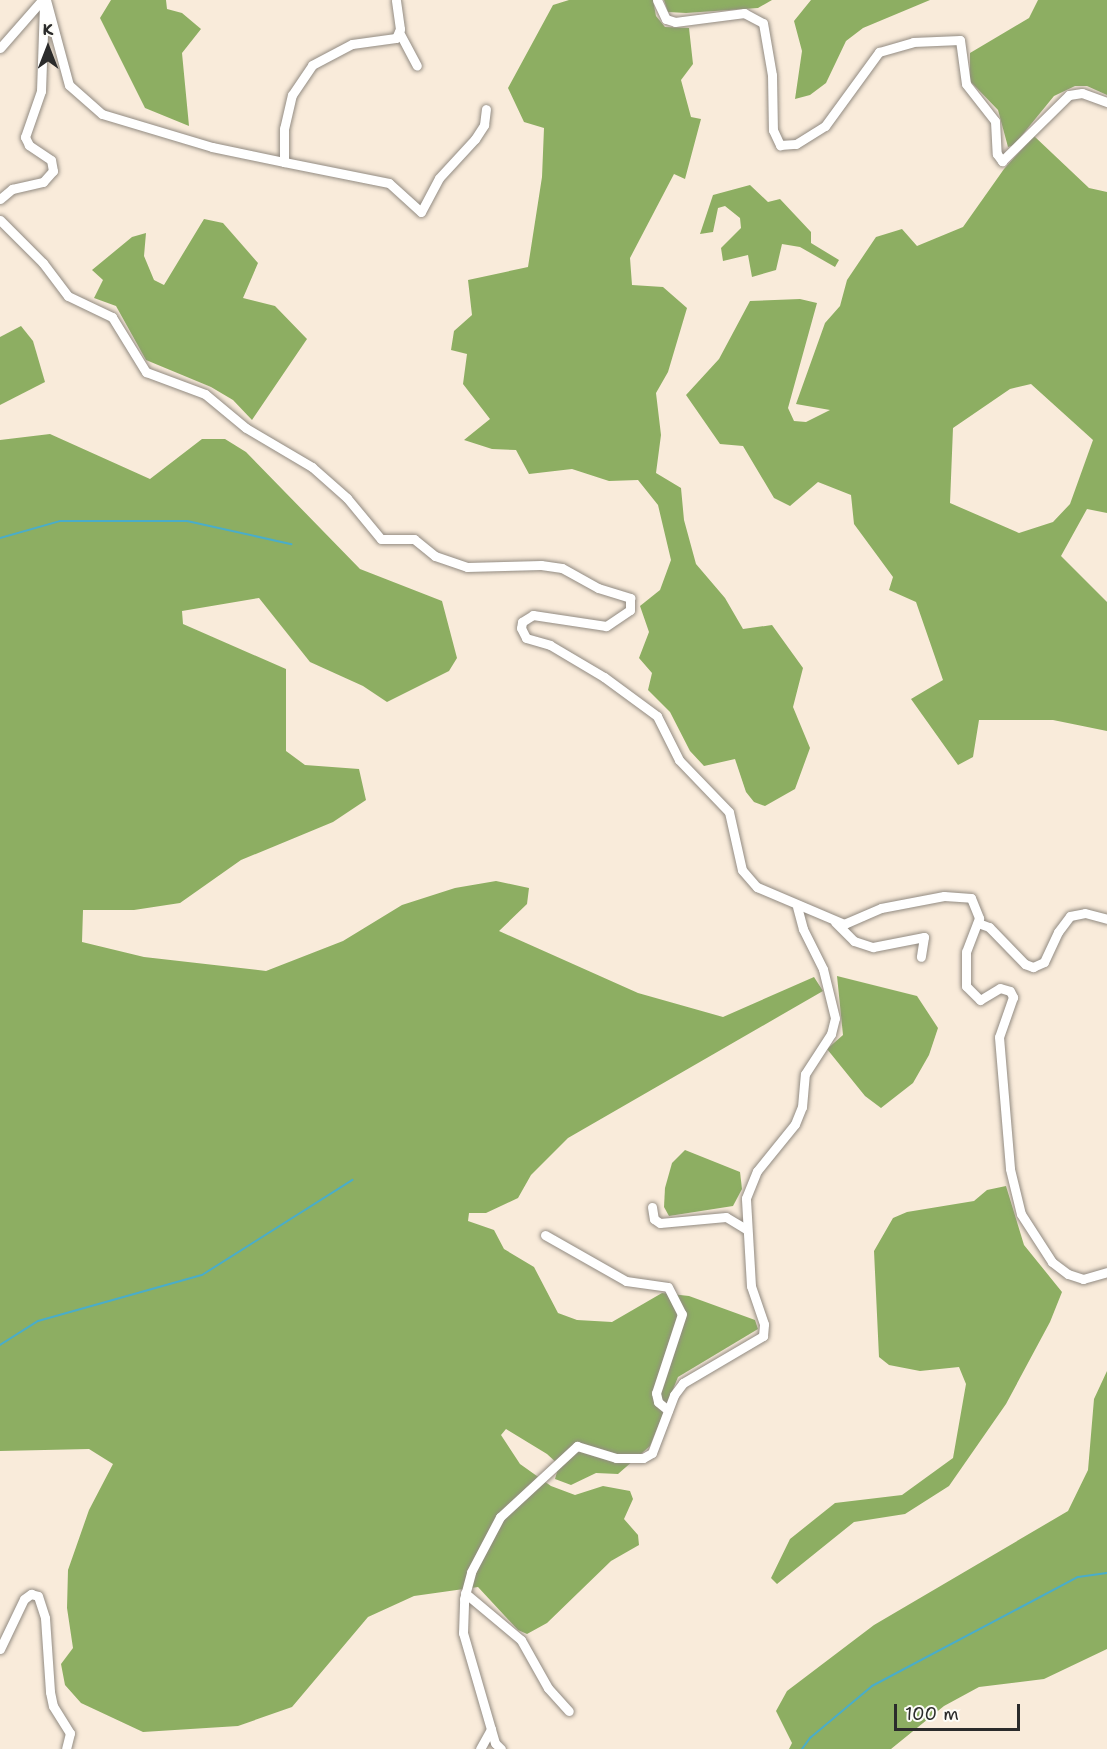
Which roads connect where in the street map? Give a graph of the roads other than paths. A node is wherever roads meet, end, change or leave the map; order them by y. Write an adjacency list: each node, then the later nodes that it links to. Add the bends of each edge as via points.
1 (44, 0): 5 (street); 9 (street, via 69,86 102,114 212,147); 10 (street, via 41,91 25,137 29,146 51,160 53,171 43,182 12,189)
2 (396, 0): 4 (street)
3 (657, 0): 7 (street, via 666,19 675,22 744,13 763,23 772,75 773,130 780,145 796,144 825,126 879,52 913,42 960,40 966,84 995,121 997,154 1002,161 1069,95 1083,93)
4 (399, 32): 6 (street); 9 (street, via 386,42 352,44 334,50 312,65 292,95 284,129)
5 (0, 48)
6 (417, 66)
7 (1107, 102)
8 (486, 109): 9 (street, via 484,125 476,139 439,178 421,212 388,183)
9 (284, 162)
10 (0, 199)
11 (0, 220): 12 (street, via 43,263 68,296 112,317 146,372 205,394 246,428 312,467 347,498 381,539 414,539 435,556 467,567 562,568 597,588 630,598 630,610 606,626 533,615 522,622 521,628 526,638 550,645 604,677 657,716 679,760 729,812 747,876 757,887)
12 (797, 906): 14 (street); 18 (street, via 803,929 823,969 835,1018 831,1034 805,1074 802,1107 795,1124 757,1171 746,1198)
13 (1107, 920): 15 (street, via 1085,913 1070,916 1044,962 1033,967 1025,964 989,927)
14 (835, 922): 15 (street, via 844,924 881,908 963,895 971,898 978,909); 16 (street, via 854,941 873,947 924,937)
15 (978, 922): 20 (street, via 966,952 966,986 980,1000 1000,988 1010,991 1012,997 999,1037 1010,1169 1021,1214 1052,1262 1068,1274 1083,1279)
16 (921, 957)
17 (652, 1207): 18 (street, via 654,1219 660,1223 726,1217)
18 (746, 1229): 21 (street, via 751,1286 764,1324 763,1336 683,1383)
19 (545, 1235): 21 (street, via 626,1281 668,1287 682,1314 656,1393 658,1402)
20 (1107, 1272)
21 (668, 1410): 22 (street, via 652,1453 644,1458 601,1456 577,1446 550,1468 501,1517 471,1572)
22 (465, 1593): 24 (street, via 521,1640 548,1688); 25 (street, via 463,1633)
23 (0, 1649): 26 (street, via 24,1599 31,1594 38,1596 45,1618 51,1699 70,1733)
24 (570, 1711)
25 (491, 1729): 27 (street); 28 (street)
26 (66, 1749)
27 (480, 1749)
28 (501, 1749)

